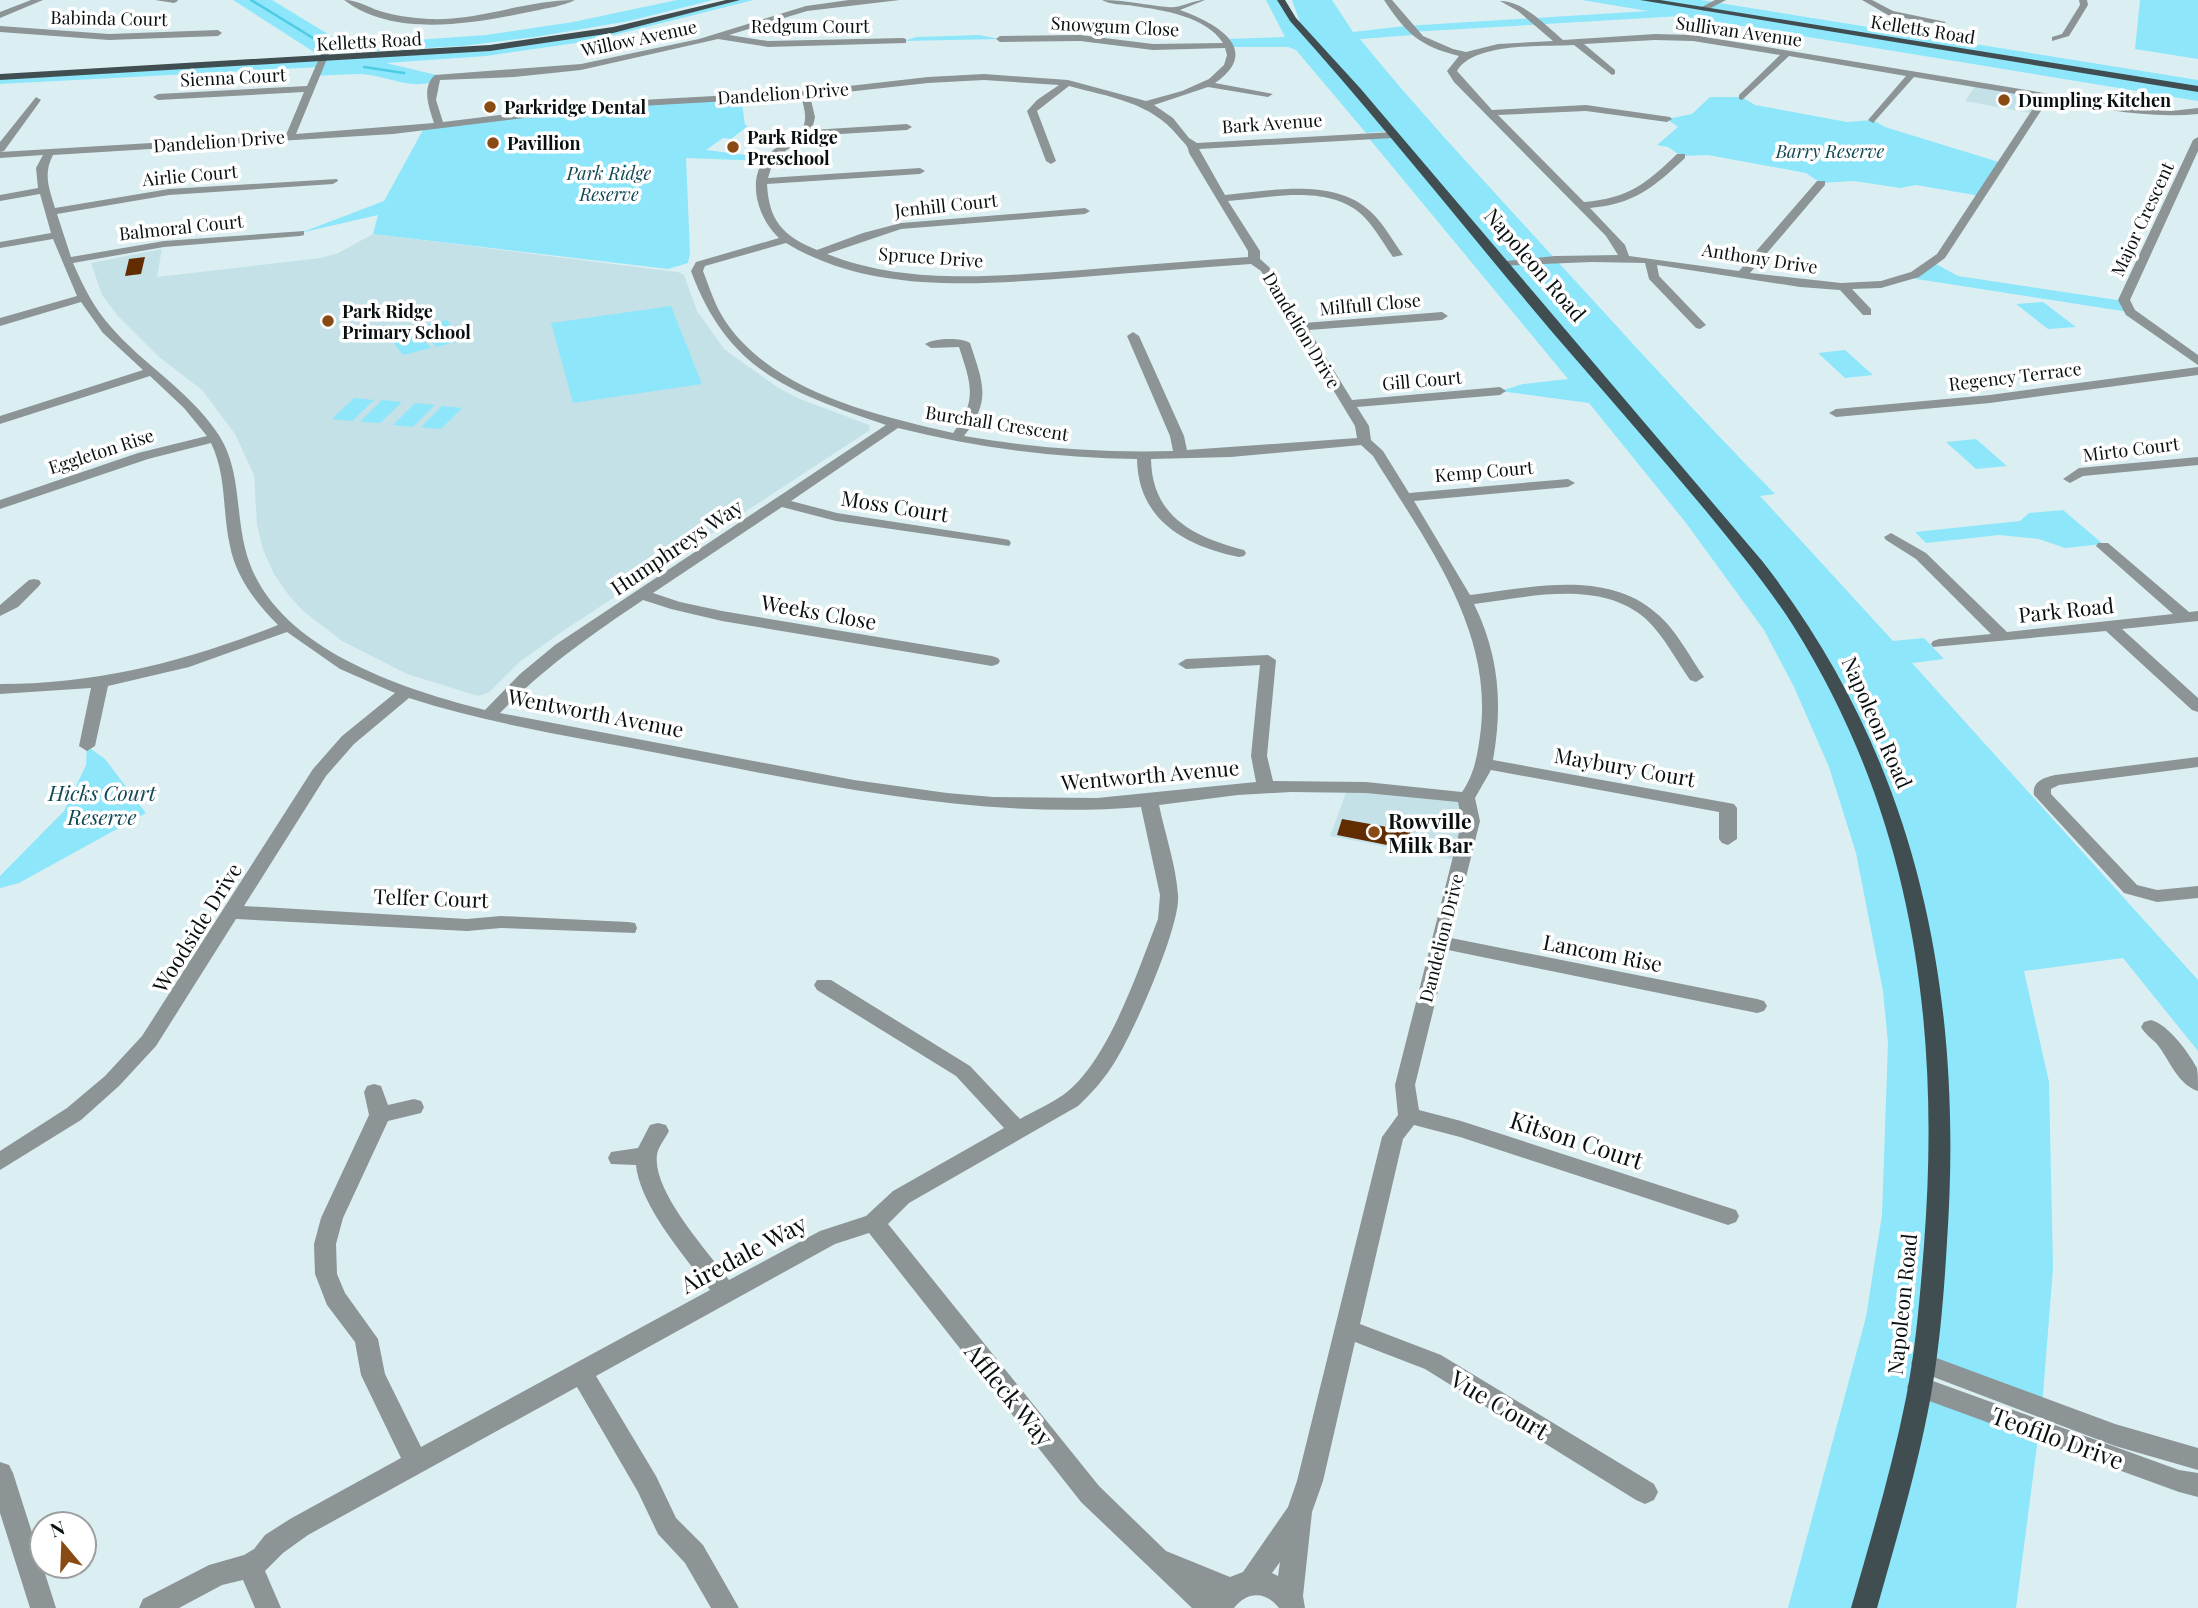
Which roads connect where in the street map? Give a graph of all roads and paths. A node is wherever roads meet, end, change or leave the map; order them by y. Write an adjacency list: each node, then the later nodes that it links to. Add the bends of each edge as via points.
1 (39, 0): 23 (street)
2 (159, 0): 18 (street)
3 (348, 0): 20 (street, via 382,16 429,21 477,18)
4 (541, 0): 20 (street)
5 (571, 0): 20 (street)
6 (713, 0): 37 (main road, Kelletts Road, via 535,37)
7 (736, 0): 37 (main road, Kelletts Road, via 537,42 437,53)
8 (896, 0): 28 (street, Willow Avenue, via 806,9)
9 (1106, 0): 22 (street)
10 (1201, 0): 22 (street)
11 (1281, 0): 26 (main road, Napoleon Road)
12 (1292, 0): 26 (main road, Napoleon Road)
13 (1388, 0): 36 (street, via 1413,36)
14 (1644, 0): 21 (main road, Kelletts Road)
15 (1722, 0): 21 (street)
16 (1866, 0): 24 (street, via 1891,13)
17 (2083, 0): 30 (street, via 2065,36)
18 (174, 1)
19 (1504, 1): 33 (street, via 1521,9)
20 (551, 4)
21 (1702, 9): 45 (main road, Kelletts Road)
22 (1171, 11): 34 (street, via 1209,26)
23 (0, 15)
24 (1942, 22)
25 (0, 29): 27 (street, Babinda Court, via 108,37)
26 (1304, 30): 61 (main road, Napoleon Road)
27 (218, 33)
28 (718, 36): 31 (street, Redgum Court, via 768,44); 58 (street, Willow Avenue, via 582,67 439,77 431,95)
29 (1000, 39): 34 (street, Snowgum Close, via 1080,38 1153,47)
30 (2055, 39)
31 (903, 41)
32 (1576, 42): 33 (street, Sullivan Avenue); 35 (street, Sullivan Avenue, via 1685,38); 39 (street)
33 (1561, 43): 36 (street, Sullivan Avenue, via 1498,47)
34 (1229, 45): 43 (street, via 1229,64)
35 (1787, 53): 40 (street, Sullivan Avenue); 50 (street)
36 (1466, 55): 54 (street, via 1455,63 1453,74)
37 (324, 57): 38 (main road, Kelletts Road); 41 (main road, Kelletts Road); 44 (street)
38 (0, 71)
39 (1612, 72)
40 (1912, 74): 48 (street, Sullivan Avenue); 57 (street)
41 (0, 78)
42 (1068, 83): 46 (street, Dandelion Drive, via 965,78); 52 (street, Dandelion Drive); 69 (street, via 1032,111)
43 (1207, 84): 47 (street); 52 (street)
44 (311, 89): 49 (street, Sienna Court); 62 (street)
45 (2198, 89)
46 (805, 94): 58 (street, Dandelion Drive, via 620,104); 60 (street, via 810,120)
47 (1268, 94)
48 (2046, 96): 53 (street, Sullivan Avenue, via 2138,111); 92 (street, Anthony Drive, via 1934,263 1897,279)
49 (158, 97)
50 (1742, 97)
51 (36, 100): 65 (street)
52 (1146, 104): 64 (street, Dandelion Drive, via 1170,120)
53 (2193, 112): 55 (street)
54 (1490, 113): 56 (street, via 1586,108); 77 (street)
55 (2198, 118)
56 (1667, 119)
57 (1873, 120)
58 (440, 126): 62 (street, Dandelion Drive)
59 (907, 127): 60 (street)
60 (804, 133): 72 (street, via 768,159 761,171)
61 (1392, 133): 64 (street, Bark Avenue); 90 (main road, Napoleon Road)
62 (290, 135): 66 (street, Dandelion Drive)
63 (2198, 140): 101 (street, Major Crescent, via 2124,300 2132,314)
64 (1194, 146): 76 (street, Dandelion Drive)
65 (0, 149)
66 (49, 153): 67 (street, Dandelion Drive); 74 (street, Wentworth Avenue, via 40,174)
67 (0, 155)
68 (1681, 156): 77 (street, via 1641,193 1617,202)
69 (1051, 161)
70 (920, 171): 72 (street)
71 (333, 181): 79 (street, Airlie Court, via 169,192)
72 (762, 181): 82 (street, Spruce Drive, via 768,218)
73 (1821, 183): 91 (street)
74 (44, 190): 75 (street); 79 (street, Wentworth Avenue)
75 (0, 198)
76 (1222, 198): 85 (street, via 1302,194 1344,200 1364,211); 87 (street, Dandelion Drive, via 1254,251)
77 (1582, 205): 86 (street, via 1616,241)
78 (1085, 211): 84 (street, Jenhill Court, via 911,225)
79 (51, 212): 81 (street, Wentworth Avenue)
80 (300, 233): 89 (street, Balmoral Court, via 164,244)
81 (58, 235): 83 (street); 89 (street, Wentworth Avenue)
82 (787, 239): 84 (street, Spruce Drive); 108 (street, Burchall Crescent, via 694,263 714,312 747,353 786,379 823,398)
83 (0, 245)
84 (816, 254): 87 (street, Spruce Drive, via 890,274 968,280)
85 (1397, 255)
86 (1625, 258): 88 (street, Anthony Drive); 90 (street, Anthony Drive)
87 (1254, 260): 98 (street, Dandelion Drive, via 1265,269)
88 (1650, 260): 91 (street, Anthony Drive); 97 (street, via 1653,277)
89 (66, 261): 93 (street, Wentworth Avenue)
90 (1502, 264): 170 (main road, Napoleon Road, via 1776,588 1823,662 1871,764 1908,874 1937,1031 1940,1178)
91 (1742, 275): 92 (street, Anthony Drive)
92 (1843, 286): 94 (street)
93 (82, 298): 96 (street); 102 (street, Wentworth Avenue, via 114,337)
94 (1867, 312)
95 (1442, 316): 98 (street, Milfull Close)
96 (0, 322)
97 (1700, 325)
98 (1301, 327): 105 (street, Dandelion Drive)
99 (1133, 336): 112 (street)
100 (931, 344): 110 (street, via 964,343 976,385 974,416)
101 (2198, 361)
102 (153, 371): 107 (street); 109 (street, Wentworth Avenue, via 190,404)
103 (2198, 371): 106 (street, Regency Terrace, via 1990,399)
104 (1500, 391): 105 (street, Gill Court)
105 (1347, 404): 111 (street, Dandelion Drive, via 1362,426)
106 (1836, 412)
107 (0, 420)
108 (897, 424): 110 (street, Burchall Crescent); 118 (street, Humphreys Way)
109 (215, 438): 119 (street, Eggleton Rise, via 143,456); 129 (street, Wentworth Avenue, via 228,467 235,535 244,567 258,593)
110 (956, 438): 113 (street, Burchall Crescent, via 1058,452)
111 (1364, 441): 112 (street, Burchall Crescent); 117 (street, Dandelion Drive, via 1378,454)
112 (1181, 455): 113 (street, Burchall Crescent)
113 (1144, 456): 123 (street, via 1148,491 1165,515 1196,540)
114 (2198, 461): 115 (street, Mirto Court, via 2080,472)
115 (2070, 479)
116 (1568, 483): 117 (street, Kemp Court)
117 (1405, 498): 126 (street, Dandelion Drive)
118 (780, 502): 121 (street, Moss Court, via 843,519); 125 (street, Humphreys Way)
119 (0, 505)
120 (1891, 537): 131 (street, via 1921,556)
121 (1003, 543)
122 (2103, 546): 128 (street)
123 (1240, 553)
124 (34, 583): 127 (street)
125 (642, 594): 133 (street, Weeks Close, via 722,616); 140 (street, Humphreys Way, via 545,660)
126 (1467, 600): 135 (street, via 1577,590 1621,598 1655,621); 143 (street, Dandelion Drive, via 1485,648 1490,677 1491,718)
127 (0, 611)
128 (2191, 617): 130 (street, Park Road)
129 (289, 626): 136 (street, via 195,662); 138 (street, Wentworth Avenue, via 345,666)
130 (2110, 626): 131 (street, Park Road); 139 (street)
131 (2003, 637): 132 (street, Park Road, via 1935,641)
132 (1951, 657)
133 (992, 661)
134 (1186, 664): 144 (street, via 1268,660 1259,756)
135 (1696, 677)
136 (100, 684): 137 (street); 141 (street)
137 (0, 688)
138 (406, 692): 140 (street, Wentworth Avenue); 149 (street, Woodside Drive, via 362,727 327,764)
139 (2198, 707)
140 (489, 715): 146 (street, Wentworth Avenue, via 912,795 1035,804)
141 (87, 746)
142 (2198, 762): 148 (street, via 2055,780 2042,789 2131,888 2157,896)
143 (1484, 764): 145 (street, Dandelion Drive, via 1478,785); 147 (street, Maybury Court, via 1728,807)
144 (1266, 787): 145 (street, Wentworth Avenue, via 1382,788); 146 (street, Wentworth Avenue)
145 (1466, 798): 151 (street, Dandelion Drive, via 1471,821)
146 (1149, 801): 160 (street, Airedale Way, via 1169,895 1163,933 1120,1034 1096,1075 1071,1100)
147 (1728, 839)
148 (2198, 892)
149 (232, 912): 150 (street, Telfer Court, via 467,925 501,922); 164 (street, Woodside Drive, via 166,1017 132,1061 74,1114)
150 (628, 928)
151 (1441, 942): 153 (street, Lancom Rise); 159 (street, Dandelion Drive, via 1405,1085)
152 (824, 985): 160 (street, via 963,1072)
153 (1757, 1006)
154 (2151, 1027): 155 (street, via 2165,1037)
155 (2198, 1083)
156 (374, 1092): 158 (street)
157 (414, 1107): 158 (street)
158 (380, 1115): 173 (street, via 332,1218 325,1244 326,1274 335,1298 366,1339 373,1375)
159 (1409, 1116): 165 (street, Kitson Court); 168 (street, via 1393,1137)
160 (1019, 1130): 166 (street, Airedale Way, via 901,1197)
161 (658, 1131): 162 (street)
162 (646, 1156): 163 (street); 167 (street, via 656,1195)
163 (619, 1157)
164 (0, 1162)
165 (1728, 1216)
166 (874, 1223): 167 (street, Airedale Way, via 828,1237); 178 (street, Affleck Way, via 1090,1494)
167 (725, 1293): 169 (street, Airedale Way)
168 (1348, 1330): 176 (street, Vue Court, via 1433,1362); 177 (street)
169 (581, 1372): 173 (street, Airedale Way); 185 (street, via 667,1527 694,1554)
170 (1921, 1375): 171 (street, Teofilo Drive); 187 (main road, Napoleon Road, via 1891,1513)
171 (2115, 1446): 172 (street, Teofilo Drive); 175 (street, Teofilo Drive)
172 (2194, 1459): 175 (street)
173 (416, 1462): 179 (street, Airedale Way, via 292,1531)
174 (0, 1473): 182 (street)
175 (2197, 1485)
176 (1645, 1492)
177 (1299, 1512): 180 (street); 181 (street)
178 (1154, 1557): 180 (street, Affleck Way); 186 (street, Affleck Way)
179 (250, 1566): 183 (street, Airedale Way, via 218,1574); 184 (street)
180 (1234, 1593): 181 (street, Affleck Way, via 1272,1585)
181 (1292, 1603)
182 (43, 1608)
183 (152, 1608)
184 (268, 1608)
185 (726, 1608)
186 (1211, 1608)
187 (1864, 1608)

